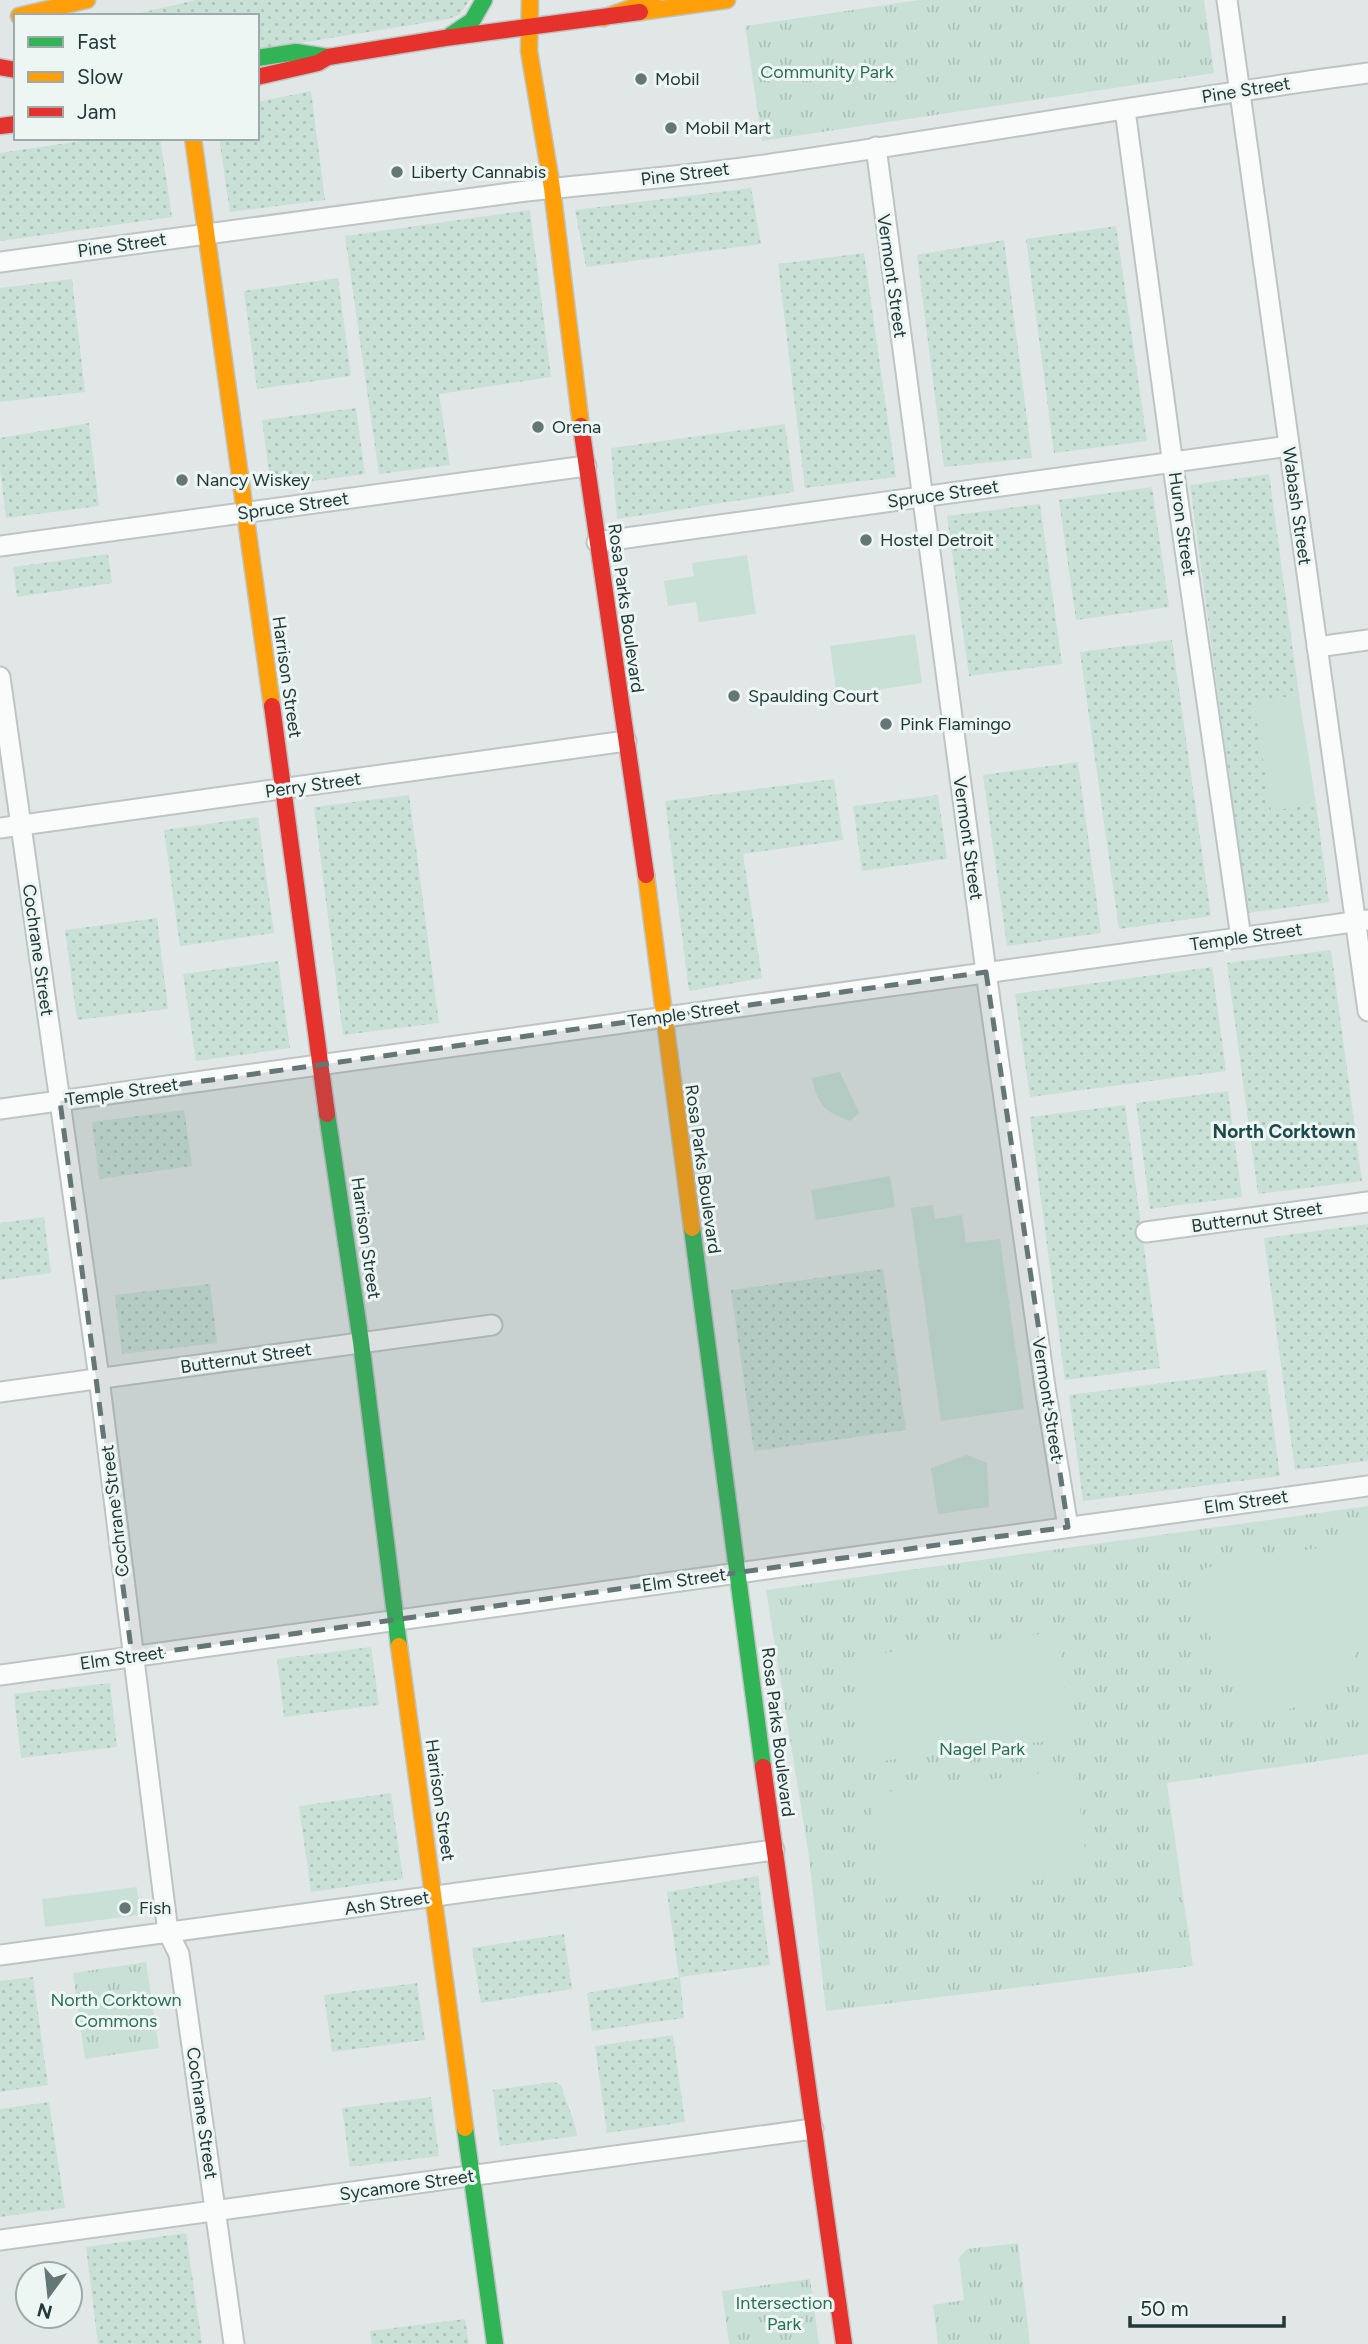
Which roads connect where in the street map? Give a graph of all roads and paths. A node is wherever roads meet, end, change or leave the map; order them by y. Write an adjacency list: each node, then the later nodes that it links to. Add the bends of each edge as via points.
1 (87, 0): 7 (main road)
2 (484, 0): 10 (main road, via 476,18)
3 (530, 0): 9 (main road, Rosa Parks Boulevard)
4 (653, 0): 8 (main road)
5 (727, 0): 8 (main road)
6 (1227, 0): 15 (street, Wabash Street)
7 (27, 14)
8 (603, 18): 9 (main road)
9 (530, 27): 10 (main road); 19 (main road, Rosa Parks Boulevard, via 529,51)
10 (445, 38): 11 (main road)
11 (328, 57): 12 (main road, via 296,52); 14 (main road, via 318,64)
12 (259, 58)
13 (1368, 73): 15 (street, Pine Street)
14 (259, 77)
15 (1239, 90): 16 (street, Pine Street); 22 (street, Wabash Street)
16 (1125, 110): 18 (street, Pine Street); 23 (street, Huron Street)
17 (193, 140): 20 (main road, Harrison Street)
18 (876, 147): 19 (street, Pine Street, via 756,166); 25 (street, Vermont Street)
19 (552, 188): 20 (street, Pine Street); 24 (main road, Rosa Parks Boulevard)
20 (207, 234): 21 (street, Pine Street); 26 (main road, Harrison Street)
21 (0, 262)
22 (1289, 446): 23 (street, Spruce Street); 30 (street, Wabash Street)
23 (1174, 462): 25 (street, Spruce Street); 37 (street, Huron Street)
24 (586, 466): 26 (street, Spruce Street); 27 (main road, Rosa Parks Boulevard)
25 (922, 496): 27 (street, Spruce Street); 38 (street, Vermont Street)
26 (245, 513): 28 (street, Spruce Street); 33 (main road, Harrison Street)
27 (597, 542): 32 (main road, Rosa Parks Boulevard)
28 (0, 546)
29 (1368, 640): 30 (street)
30 (1317, 647): 36 (street, Wabash Street)
31 (0, 677): 34 (street, Cochrane Street)
32 (626, 741): 33 (street, Perry Street); 40 (main road, Rosa Parks Boulevard)
33 (284, 789): 34 (street, Perry Street); 41 (main road, Harrison Street)
34 (21, 825): 35 (street, Perry Street); 42 (street, Cochrane Street)
35 (0, 828)
36 (1362, 921): 37 (street, Temple Street); 39 (street, Wabash Street)
37 (1241, 937): 38 (street, Temple Street)
38 (986, 972): 40 (street, Temple Street); 51 (street, Vermont Street)
39 (1368, 1011)
40 (663, 1017): 41 (street, Temple Street); 52 (main road, Rosa Parks Boulevard)
41 (320, 1065): 42 (street, Temple Street); 47 (main road, Harrison Street)
42 (60, 1101): 43 (street, Temple Street); 48 (street, Cochrane Street)
43 (0, 1109)
44 (1368, 1202): 45 (street, Butternut Street)
45 (1146, 1233)
46 (492, 1325): 47 (street, Butternut Street)
47 (361, 1342): 48 (street, Butternut Street); 53 (main road, Harrison Street)
48 (99, 1378): 49 (street, Butternut Street); 54 (street, Cochrane Street)
49 (0, 1392)
50 (1368, 1486): 51 (street, Elm Street)
51 (1068, 1527): 52 (street, Elm Street)
52 (739, 1573): 53 (street, Elm Street); 56 (main road, Rosa Parks Boulevard)
53 (395, 1619): 54 (street, Elm Street); 57 (main road, Harrison Street)
54 (132, 1656): 55 (street, Elm Street); 58 (street, Cochrane Street)
55 (0, 1675)
56 (774, 1850): 57 (street, Ash Street); 60 (main road, Rosa Parks Boulevard)
57 (434, 1896): 58 (street, Ash Street); 61 (main road, Harrison Street)
58 (168, 1932): 59 (street, Ash Street); 62 (street, Cochrane Street, via 179,1954)
59 (0, 1955)
60 (813, 2129): 61 (street, Sycamore Street); 66 (main road, Rosa Parks Boulevard)
61 (472, 2175): 62 (street, Sycamore Street); 65 (main road, Harrison Street)
62 (216, 2211): 63 (street, Sycamore Street); 64 (street, Cochrane Street)
63 (0, 2241)
64 (234, 2344)
65 (495, 2344)
66 (844, 2344)

